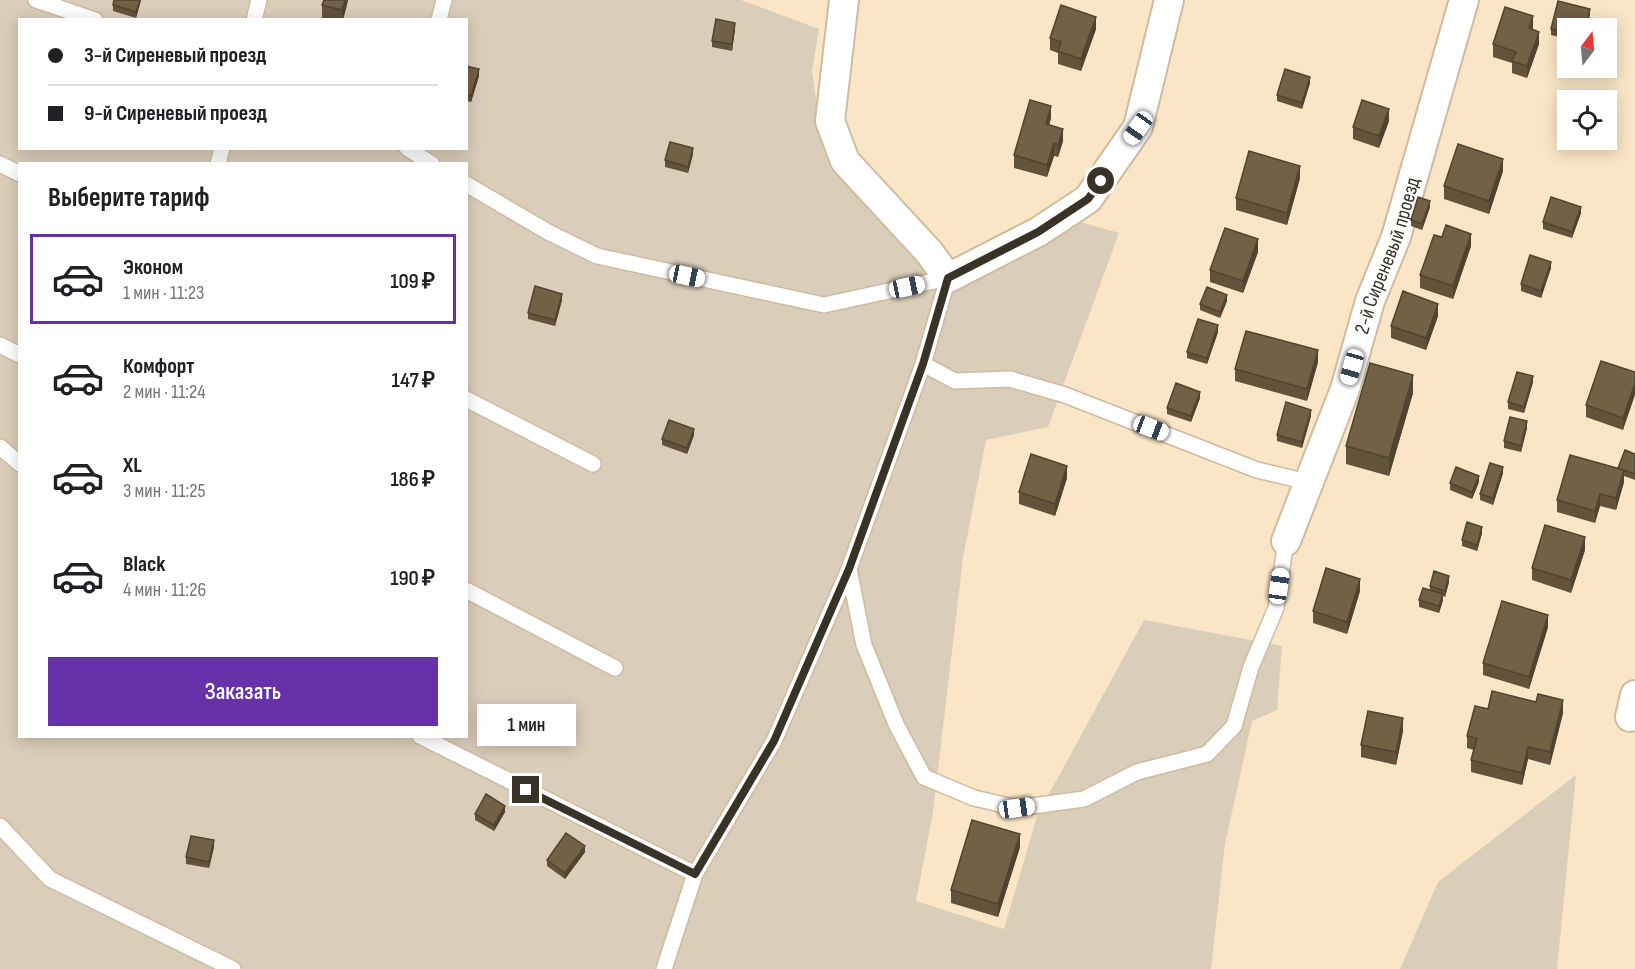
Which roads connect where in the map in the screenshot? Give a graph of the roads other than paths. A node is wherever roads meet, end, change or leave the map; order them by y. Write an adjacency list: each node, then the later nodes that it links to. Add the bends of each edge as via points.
1 (259, 0): 8 (lane)
2 (444, 0): 9 (lane)
3 (844, 0): 15 (street, via 830,121 845,161)
4 (1169, 0): 15 (street, via 1138,128 1088,199 1038,232)
5 (1464, 0): 23 (street, 2-й Сиреневый проезд, via 1396,237 1370,301 1345,389)
6 (46, 2): 7 (lane)
7 (89, 18)
8 (254, 18)
9 (440, 18)
10 (410, 150): 11 (lane)
11 (429, 162)
12 (0, 164): 13 (lane)
13 (18, 173)
14 (468, 185): 15 (lane, via 597,256 824,304)
15 (948, 278): 18 (lane)
16 (0, 345): 17 (lane)
17 (18, 354)
18 (923, 364): 23 (lane, via 955,381 1010,379 1065,395 1257,470); 25 (lane)
19 (468, 400): 22 (lane)
20 (0, 447): 21 (lane)
21 (18, 462)
22 (593, 464)
23 (1308, 482): 24 (street, 2-й Сиреневый проезд)
24 (1286, 541): 25 (lane, via 1276,608 1251,667 1234,726 1207,754 1137,772 1084,799 1017,808 974,798 924,777 896,724 864,645)
25 (849, 569): 30 (lane, via 774,741)
26 (468, 591): 27 (lane)
27 (615, 668)
28 (424, 738): 30 (lane)
29 (0, 826): 31 (lane, via 50,879)
30 (695, 874): 32 (lane)
31 (233, 969)
32 (664, 969)

